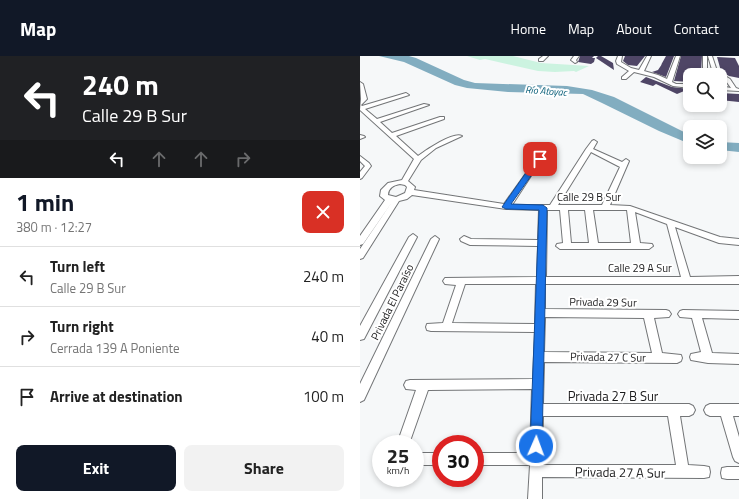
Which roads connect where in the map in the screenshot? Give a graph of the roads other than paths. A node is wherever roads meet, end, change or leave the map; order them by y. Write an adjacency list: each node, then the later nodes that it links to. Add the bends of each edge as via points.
1 (546, 56): 8 (street)
2 (577, 56): 9 (street, via 573,60)
3 (620, 56): 11 (street, via 619,63)
4 (648, 56): 12 (street)
5 (678, 56): 14 (street)
6 (706, 56): 10 (street)
7 (710, 56): 18 (street, via 715,72 727,78)
8 (541, 60)
9 (576, 62)
10 (705, 68)
11 (633, 70): 12 (street); 13 (street)
12 (641, 72): 14 (street)
13 (624, 78)
14 (665, 81): 16 (street)
15 (360, 84): 21 (street, via 364,98)
16 (683, 86)
17 (727, 89): 18 (street)
18 (737, 90)
19 (406, 95): 21 (street)
20 (426, 105): 23 (street)
21 (361, 106): 23 (street)
22 (442, 118): 24 (street)
23 (376, 121): 24 (street)
24 (392, 135): 31 (street)
25 (459, 136): 31 (street, via 434,147)
26 (594, 142): 27 (street)
27 (589, 149): 37 (street); 40 (street, via 625,164)
28 (369, 156): 30 (street)
29 (538, 157): 36 (street, via 540,159)
30 (360, 158): 32 (street, via 368,164)
31 (418, 160): 33 (street)
32 (360, 176)
33 (404, 182): 34 (street, via 411,187); 35 (street, via 386,188 383,193)
34 (410, 192): 35 (street); 36 (street, Calle 29 B Sur)
35 (393, 199): 46 (street)
36 (506, 207): 37 (street, Calle 29 B Sur)
37 (548, 208): 38 (street, Calle 29 B Sur); 48 (street)
38 (564, 208): 39 (street, Calle 29 B Sur); 49 (street, via 564,246)
39 (589, 208): 40 (street, Calle 29 B Sur); 49 (street)
40 (605, 208): 41 (street, Calle 29 B Sur)
41 (630, 208): 42 (street, Calle 29 B Sur); 50 (street)
42 (670, 222): 47 (street, Calle 29 B Sur, via 719,240); 53 (street)
43 (413, 237): 67 (street, Privada El Paraíso)
44 (435, 239): 77 (street, Privada El Paraíso)
45 (464, 239): 48 (street, via 470,242)
46 (362, 242): 52 (street)
47 (739, 242)
48 (542, 243): 57 (street)
49 (594, 246): 50 (street)
50 (636, 246): 51 (street)
51 (649, 246)
52 (360, 256)
53 (686, 280): 54 (street, Calle 29 A Sur); 57 (street, Calle 29 A Sur)
54 (739, 280)
55 (448, 281): 56 (street)
56 (462, 281): 57 (street); 65 (street)
57 (541, 281): 58 (street)
58 (540, 313): 59 (street, Privada 29 Sur); 66 (street)
59 (648, 314): 60 (street, Privada 29 Sur); 70 (street)
60 (666, 314)
61 (683, 314): 62 (street)
62 (696, 314): 63 (street); 72 (street)
63 (739, 315)
64 (431, 327): 65 (street)
65 (446, 327): 66 (street)
66 (540, 328): 68 (street)
67 (360, 336)
68 (539, 357): 70 (street, Privada 27 C Sur); 74 (street)
69 (695, 357): 72 (street)
70 (658, 358): 71 (street, Privada 27 C Sur)
71 (676, 358)
72 (708, 358): 73 (street)
73 (739, 359)
74 (538, 384): 76 (street); 78 (street)
75 (410, 385): 76 (street)
76 (424, 385): 84 (street)
77 (360, 396)
78 (537, 410): 79 (street, Privada 27 B Sur); 87 (street)
79 (673, 410): 80 (street, Privada 27 B Sur); 88 (street)
80 (689, 410)
81 (710, 410): 82 (street)
82 (725, 410): 83 (street); 85 (street)
83 (739, 410)
84 (406, 435)
85 (739, 457)
86 (484, 460): 87 (street, Privada 27 A Sur)
87 (536, 465): 88 (street, Privada 27 A Sur); 90 (street)
88 (683, 472): 89 (street, Privada 27 A Sur)
89 (704, 472)
90 (535, 499)

